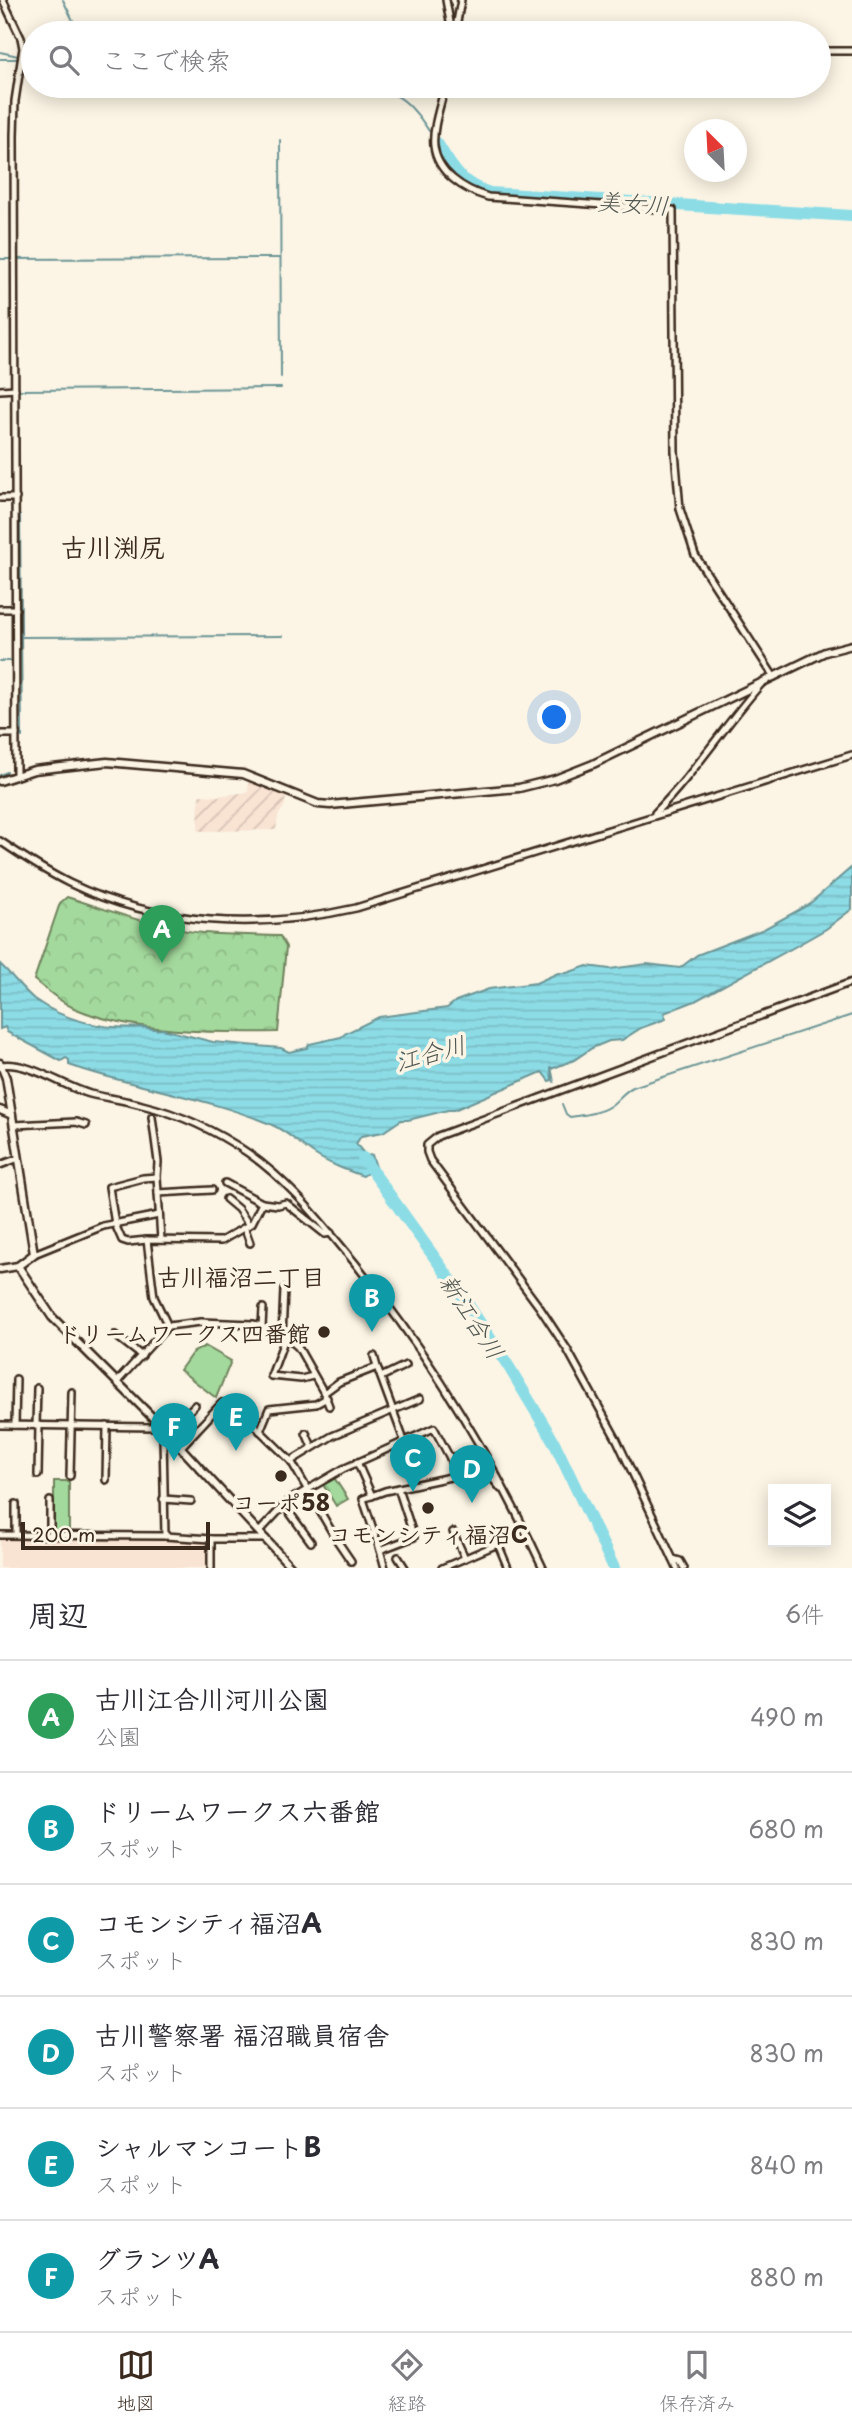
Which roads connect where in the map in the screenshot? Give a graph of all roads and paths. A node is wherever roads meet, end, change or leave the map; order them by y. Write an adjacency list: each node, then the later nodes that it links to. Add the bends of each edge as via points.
1 (3, 0): 6 (street)
2 (446, 0): 4 (street)
3 (461, 0): 5 (street)
4 (451, 21)
5 (457, 21)
6 (21, 38)
7 (831, 51): 8 (street)
8 (852, 51)
9 (21, 64): 12 (street, via 15,101)
10 (443, 98): 18 (street, via 434,144 443,168 467,188 488,197 673,211 675,452 680,509 695,555)
11 (0, 390): 12 (street)
12 (15, 390): 14 (street)
13 (0, 498): 14 (street)
14 (16, 498): 16 (street)
15 (0, 609): 16 (street)
16 (16, 609): 21 (street)
17 (852, 645): 18 (street, via 825,652)
18 (774, 677): 19 (street)
19 (761, 684): 23 (street, via 572,773 519,788 317,804 222,770 107,762); 25 (street)
20 (0, 734): 21 (street)
21 (16, 734): 23 (street)
22 (852, 755): 25 (street)
23 (16, 776): 24 (street)
24 (0, 781)
25 (652, 815): 26 (street, via 356,908 264,922 214,921 140,908 70,884)
26 (0, 841)
27 (852, 982): 115 (street, via 438,1136 428,1145 430,1160 540,1308 593,1393)
28 (1, 1064): 30 (street); 45 (street, via 19,1065 89,1094 141,1104 209,1130 280,1178)
29 (0, 1110): 30 (street)
30 (12, 1115): 32 (street)
31 (152, 1117): 36 (street)
32 (14, 1125): 33 (street); 34 (street)
33 (86, 1125)
34 (19, 1157): 35 (street); 49 (street)
35 (0, 1164)
36 (157, 1177): 39 (street); 43 (street, via 109,1187)
37 (225, 1183): 41 (street)
38 (212, 1190): 39 (street)
39 (158, 1194): 42 (street)
40 (226, 1199): 44 (street, via 238,1209)
41 (262, 1203): 44 (street); 45 (street, via 286,1203 325,1234)
42 (159, 1214): 43 (street); 47 (street)
43 (115, 1224): 46 (street, via 124,1242); 49 (street)
44 (247, 1227): 47 (street, via 221,1241); 48 (street)
45 (331, 1233): 94 (street, via 391,1309 456,1406)
46 (147, 1240): 47 (street); 54 (street, via 154,1297)
47 (161, 1240)
48 (250, 1243)
49 (34, 1254): 50 (street)
50 (18, 1266): 51 (street); 65 (street, via 52,1317)
51 (0, 1269)
52 (284, 1289): 57 (street)
53 (263, 1308): 55 (street)
54 (168, 1326): 55 (street, via 201,1322); 58 (street)
55 (262, 1326): 57 (street)
56 (115, 1335): 58 (street)
57 (283, 1338): 62 (street, via 298,1348); 62 (street, via 271,1376)
58 (142, 1356): 65 (street)
59 (374, 1356): 61 (street)
60 (406, 1365): 63 (street)
61 (377, 1367): 63 (street); 68 (street, via 339,1382)
62 (313, 1376): 68 (street)
63 (381, 1377): 72 (street)
64 (16, 1379): 74 (street)
65 (117, 1382): 76 (street)
66 (37, 1388): 75 (street)
67 (72, 1392): 77 (street)
68 (325, 1395): 71 (street); 79 (street, via 316,1404 269,1409)
69 (420, 1399): 72 (street)
70 (195, 1405): 80 (street)
71 (329, 1406)
72 (393, 1410): 82 (street); 84 (street)
73 (0, 1424): 74 (street)
74 (15, 1425): 75 (street)
75 (38, 1425): 77 (street); 89 (street)
76 (160, 1425): 78 (street); 80 (street)
77 (71, 1426): 78 (street); 90 (street)
78 (107, 1426): 91 (street)
79 (260, 1431): 83 (street, via 222,1403); 87 (street)
80 (167, 1433): 83 (street); 96 (street, via 163,1437)
81 (306, 1433): 84 (street)
82 (405, 1441): 85 (street); 86 (street, via 434,1428); 88 (street)
83 (181, 1447): 101 (street)
84 (313, 1447): 87 (street)
85 (409, 1454)
86 (450, 1458): 92 (street, via 455,1476); 94 (street, via 471,1452)
87 (290, 1461): 93 (street)
88 (357, 1462): 93 (street); 95 (street)
89 (38, 1475)
90 (71, 1476)
91 (106, 1480)
92 (398, 1488): 95 (street); 112 (street, via 414,1537)
93 (308, 1489): 100 (street); 116 (street)
94 (503, 1489): 123 (street)
95 (372, 1496): 112 (street, via 363,1499)
96 (163, 1499): 98 (street); 106 (street)
97 (50, 1501): 107 (street)
98 (191, 1501)
99 (16, 1504): 105 (street)
100 (284, 1505): 101 (street); 110 (street)
101 (260, 1531): 109 (street)
102 (492, 1531): 111 (street)
103 (453, 1532): 114 (street)
104 (0, 1535): 105 (street)
105 (16, 1535): 107 (street)
106 (165, 1535): 107 (street); 108 (street)
107 (50, 1536)
108 (211, 1539): 109 (street); 117 (street)
109 (267, 1539): 118 (street)
110 (311, 1542)
111 (498, 1544): 114 (street); 122 (street)
112 (380, 1550): 119 (street)
113 (398, 1556): 120 (street)
114 (465, 1558): 121 (street)
115 (673, 1559): 124 (street); 125 (street)
116 (351, 1561)
117 (211, 1568)
118 (292, 1568)
119 (385, 1568)
120 (405, 1568)
121 (442, 1568)
122 (508, 1568)
123 (543, 1568)
124 (674, 1568)
125 (684, 1568)

